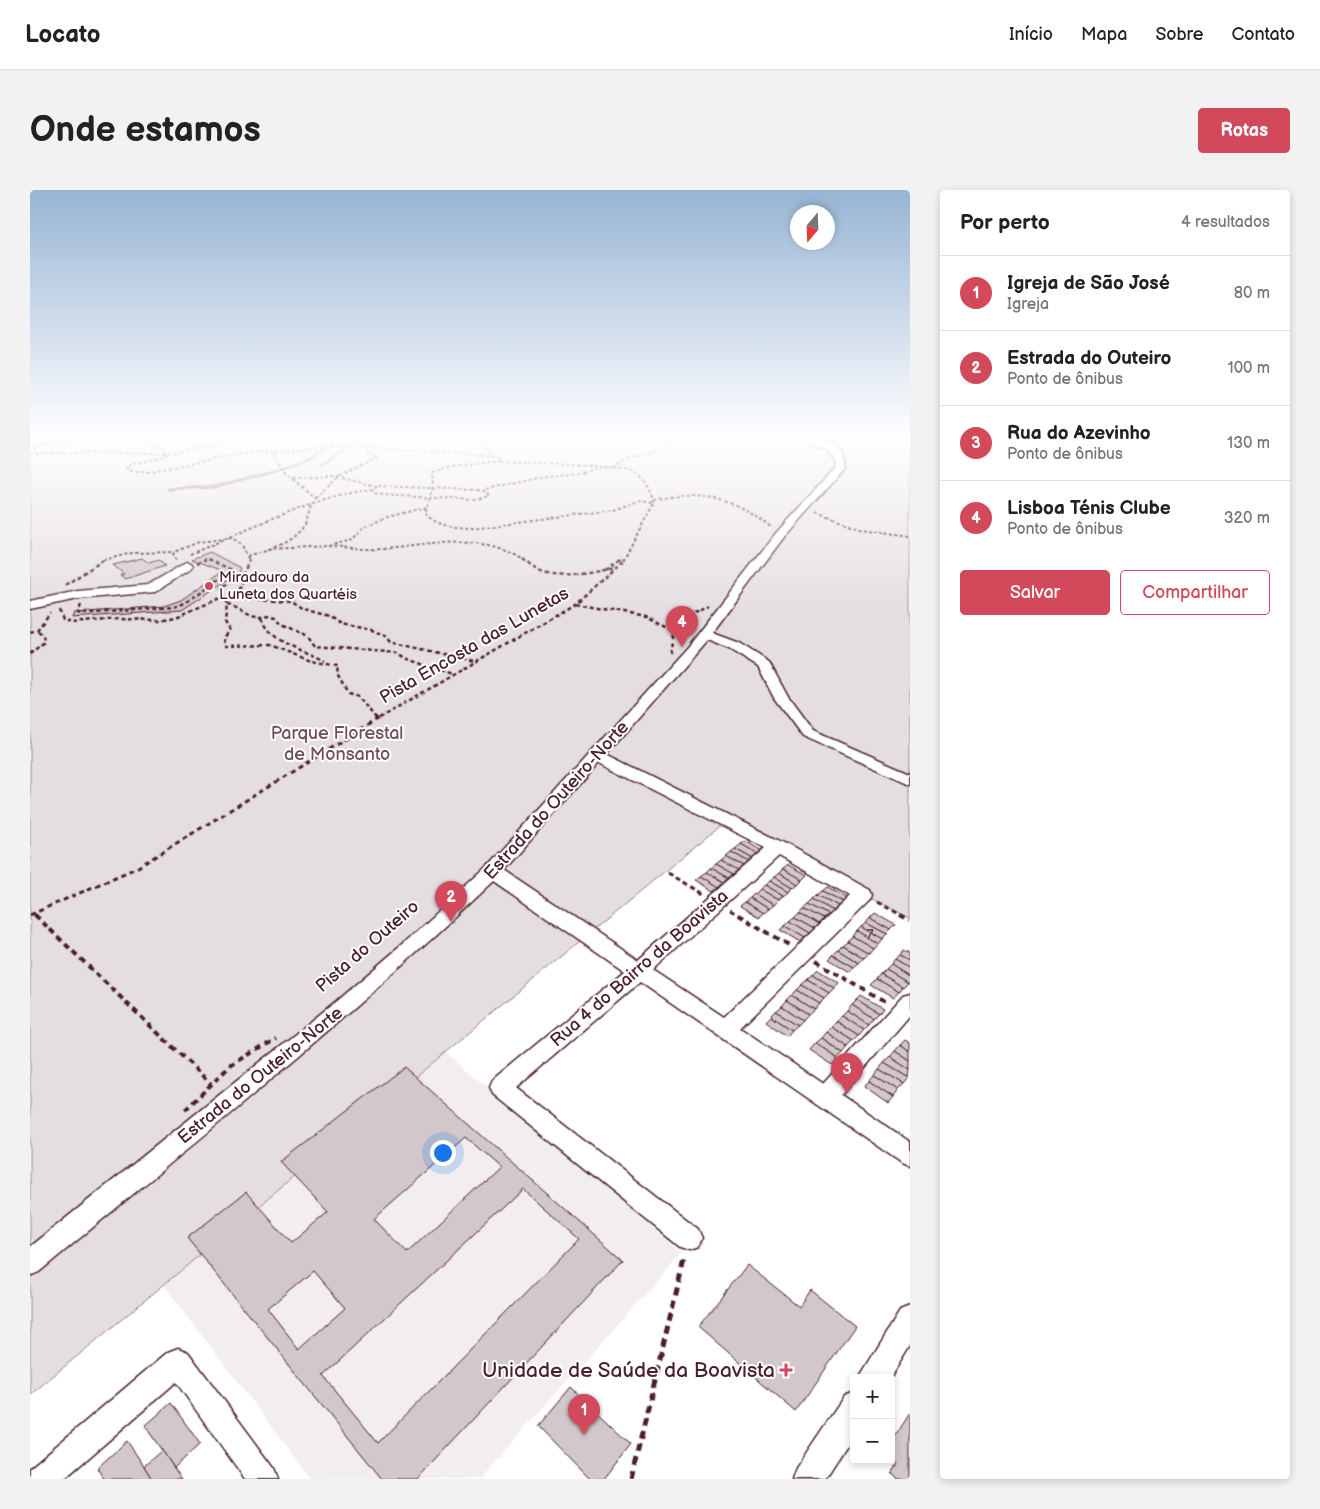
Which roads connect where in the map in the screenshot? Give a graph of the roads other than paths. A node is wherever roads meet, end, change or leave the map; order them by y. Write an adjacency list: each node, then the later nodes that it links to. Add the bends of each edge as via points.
1 (817, 495): 4 (street, Estrada do Outeiro-Norte, via 780,535)
2 (187, 566): 3 (street, via 151,589 78,595)
3 (30, 605)
4 (704, 634): 5 (street, Estrada do Outeiro-Norte); 6 (street, via 734,646 764,665 781,698 808,734)
5 (598, 756): 7 (street); 8 (street, Estrada do Outeiro-Norte)
6 (910, 779)
7 (778, 848): 9 (street, Rua 4 do Bairro da Boavista); 11 (street, via 863,895)
8 (493, 871): 9 (street); 15 (street, Estrada do Outeiro-Norte, via 341,1009)
9 (640, 970): 11 (street); 14 (street, Rua 4 do Bairro da Boavista, via 500,1088)
10 (910, 1001): 12 (street)
11 (726, 1028): 12 (street)
12 (826, 1096): 13 (street)
13 (910, 1155)
14 (689, 1238)
15 (30, 1263)
16 (910, 1321): 17 (street)
17 (876, 1374)
18 (850, 1413): 21 (street)
19 (261, 1478): 20 (street, via 178,1362)
20 (42, 1479)
21 (806, 1479)

